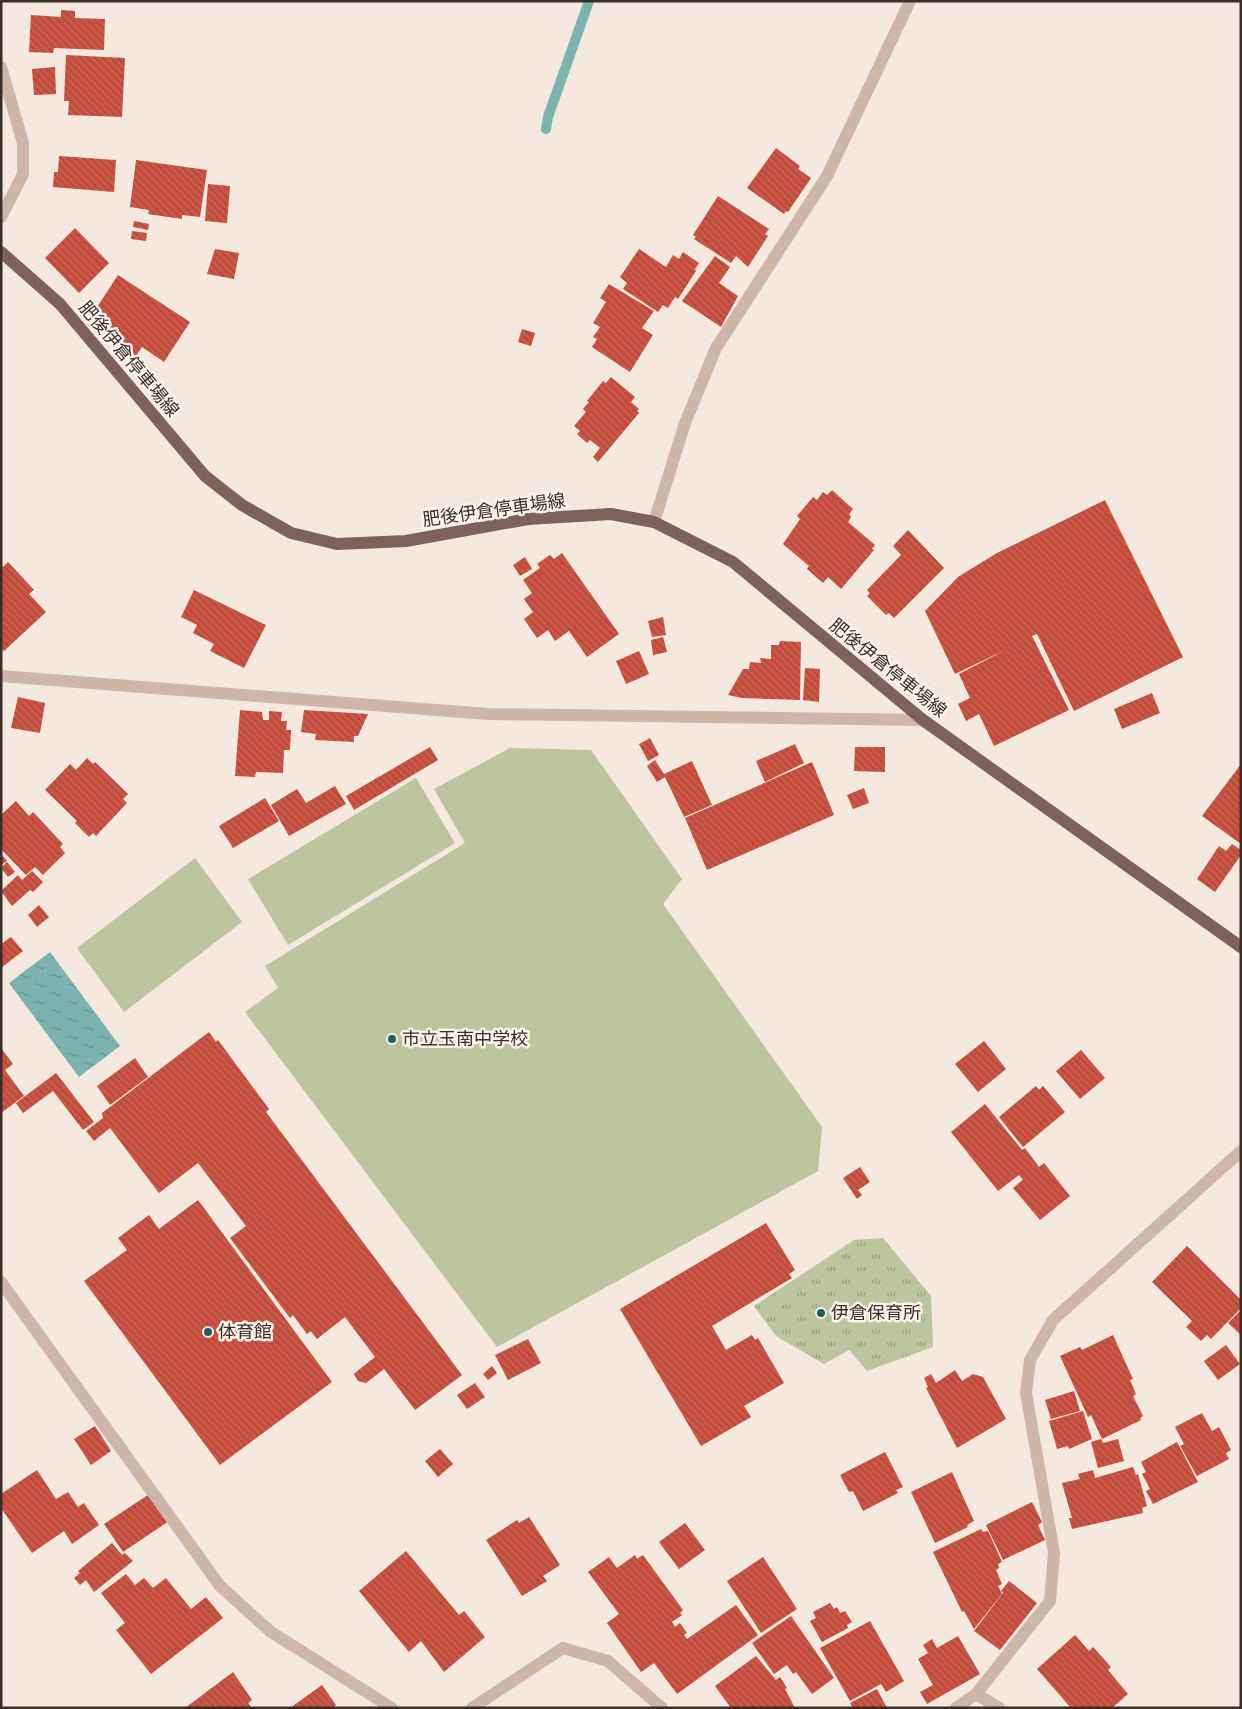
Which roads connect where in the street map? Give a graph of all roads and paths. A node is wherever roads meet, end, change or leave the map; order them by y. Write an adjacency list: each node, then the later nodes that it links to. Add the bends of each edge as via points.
1 (910, 1): 5 (street, via 827,176 716,348 685,424)
2 (1, 67): 3 (street, via 23,143 23,174)
3 (1, 217)
4 (1, 252): 5 (main road, 肥後伊倉停車場線, via 60,304 205,476 242,505 290,533 337,544 406,541 528,519 611,514)
5 (654, 522): 7 (main road, 肥後伊倉停車場線, via 733,562)
6 (1, 676): 7 (street, via 488,714)
7 (923, 720): 8 (main road, 肥後伊倉停車場線)
8 (1241, 947)
9 (1241, 1151): 11 (street, via 1053,1320 1030,1360 1026,1394 1054,1552 1050,1601)
10 (1, 1282): 12 (street, via 220,1586 271,1632)
11 (976, 1694): 15 (street); 16 (street)
12 (392, 1708)
13 (472, 1708): 14 (street, via 563,1648 608,1662)
14 (662, 1708)
15 (956, 1708)
16 (999, 1708)

